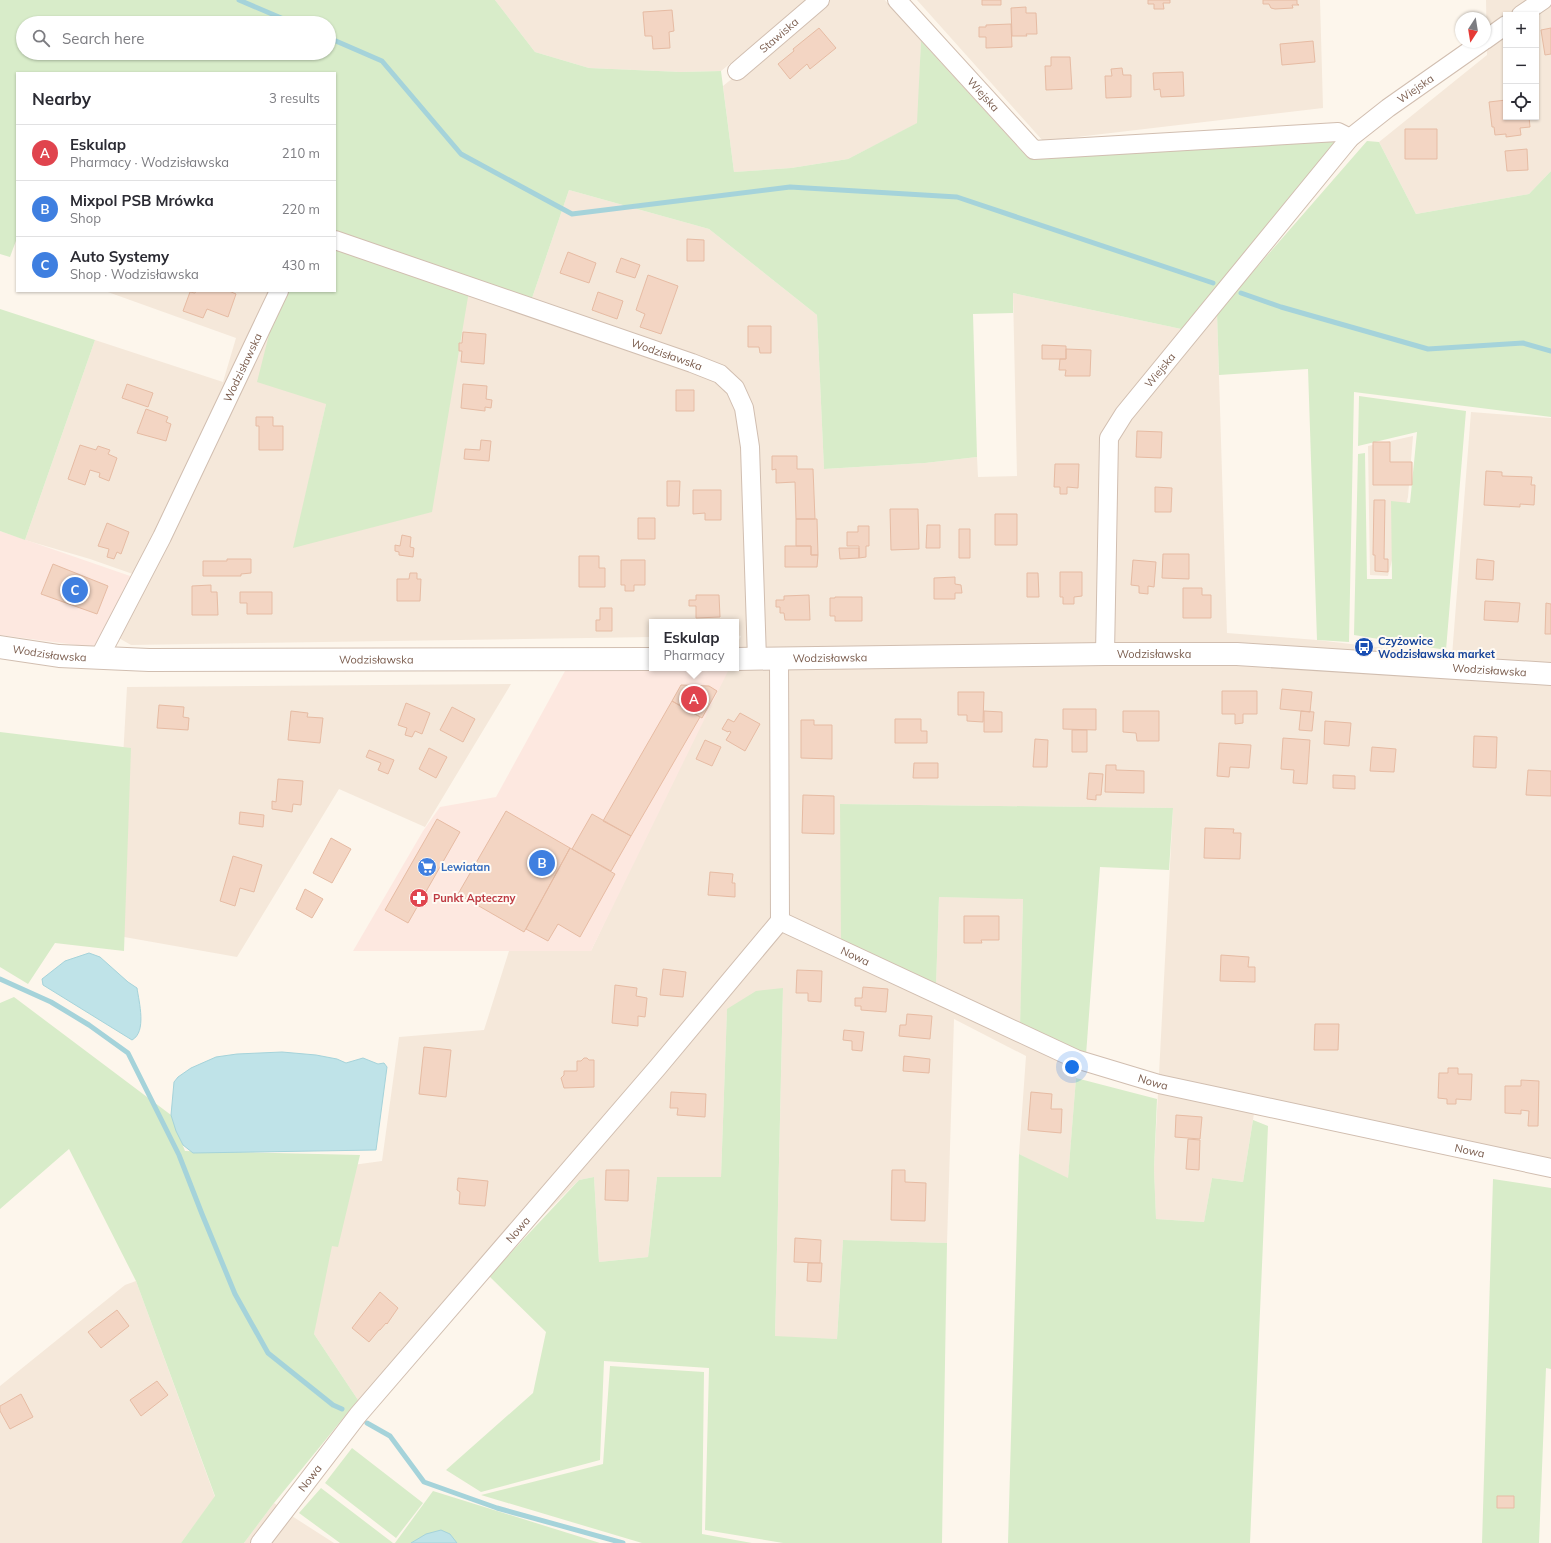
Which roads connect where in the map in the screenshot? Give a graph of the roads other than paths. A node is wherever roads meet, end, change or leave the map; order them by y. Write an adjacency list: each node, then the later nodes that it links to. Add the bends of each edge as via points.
1 (820, 0): 8 (street, Stawiska)
2 (897, 0): 9 (street, Wiejska, via 1034,150 1338,132)
3 (1542, 0): 4 (street)
4 (1525, 12)
5 (1503, 27): 6 (street)
6 (1491, 36)
7 (1473, 48): 9 (street, Wiejska)
8 (737, 71)
9 (1350, 138): 13 (street, Wiejska, via 1124,414 1109,438)
10 (336, 240): 17 (street, Wodzisławska, via 692,363 720,374 730,383 744,408 750,447)
11 (279, 292): 14 (street, Wodzisławska, via 162,537)
12 (0, 647): 14 (street, Wodzisławska, via 59,656)
13 (1105, 654): 15 (street, Wodzisławska); 18 (street, Wodzisławska, via 1237,654)
14 (100, 658): 16 (street, Wodzisławska)
15 (779, 658): 17 (street, Wodzisławska); 19 (street)
16 (649, 659)
17 (747, 659)
18 (1551, 674)
19 (780, 921): 20 (street, Nowa, via 1076,1059 1158,1084); 21 (street, Nowa, via 658,1067 358,1415)
20 (1551, 1168)
21 (260, 1543)

